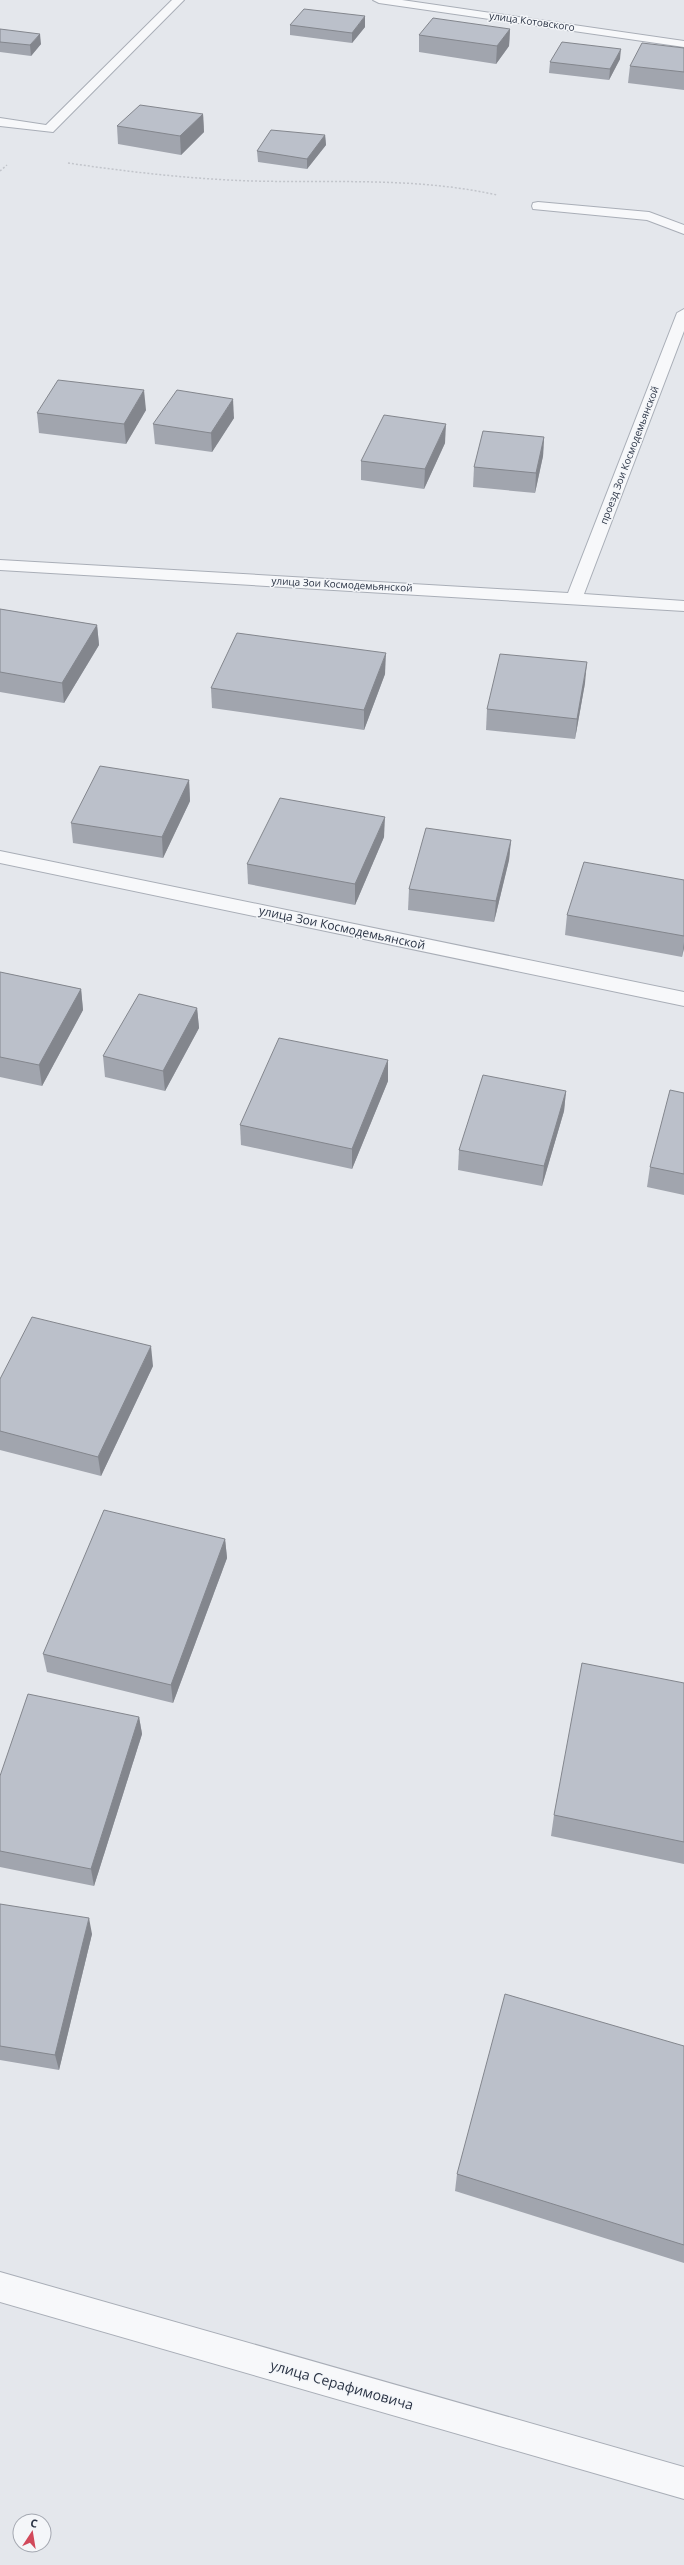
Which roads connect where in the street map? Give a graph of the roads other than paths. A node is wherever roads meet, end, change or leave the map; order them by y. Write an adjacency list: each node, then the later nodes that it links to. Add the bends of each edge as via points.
1 (178, 0): 4 (street, via 49,129)
2 (379, 0): 3 (street, улица Котовского)
3 (684, 44)
4 (0, 122)
5 (538, 206): 6 (street, via 649,216)
6 (684, 230)
7 (684, 313): 9 (street, проезд Зои Космодемьянской)
8 (0, 565): 9 (street, улица Зои Космодемьянской)
9 (574, 598): 10 (street, улица Зои Космодемьянской)
10 (684, 606)
11 (0, 857): 12 (street, улица Зои Космодемьянской)
12 (684, 999)
13 (0, 2287): 14 (street, улица Серафимовича)
14 (684, 2483)

